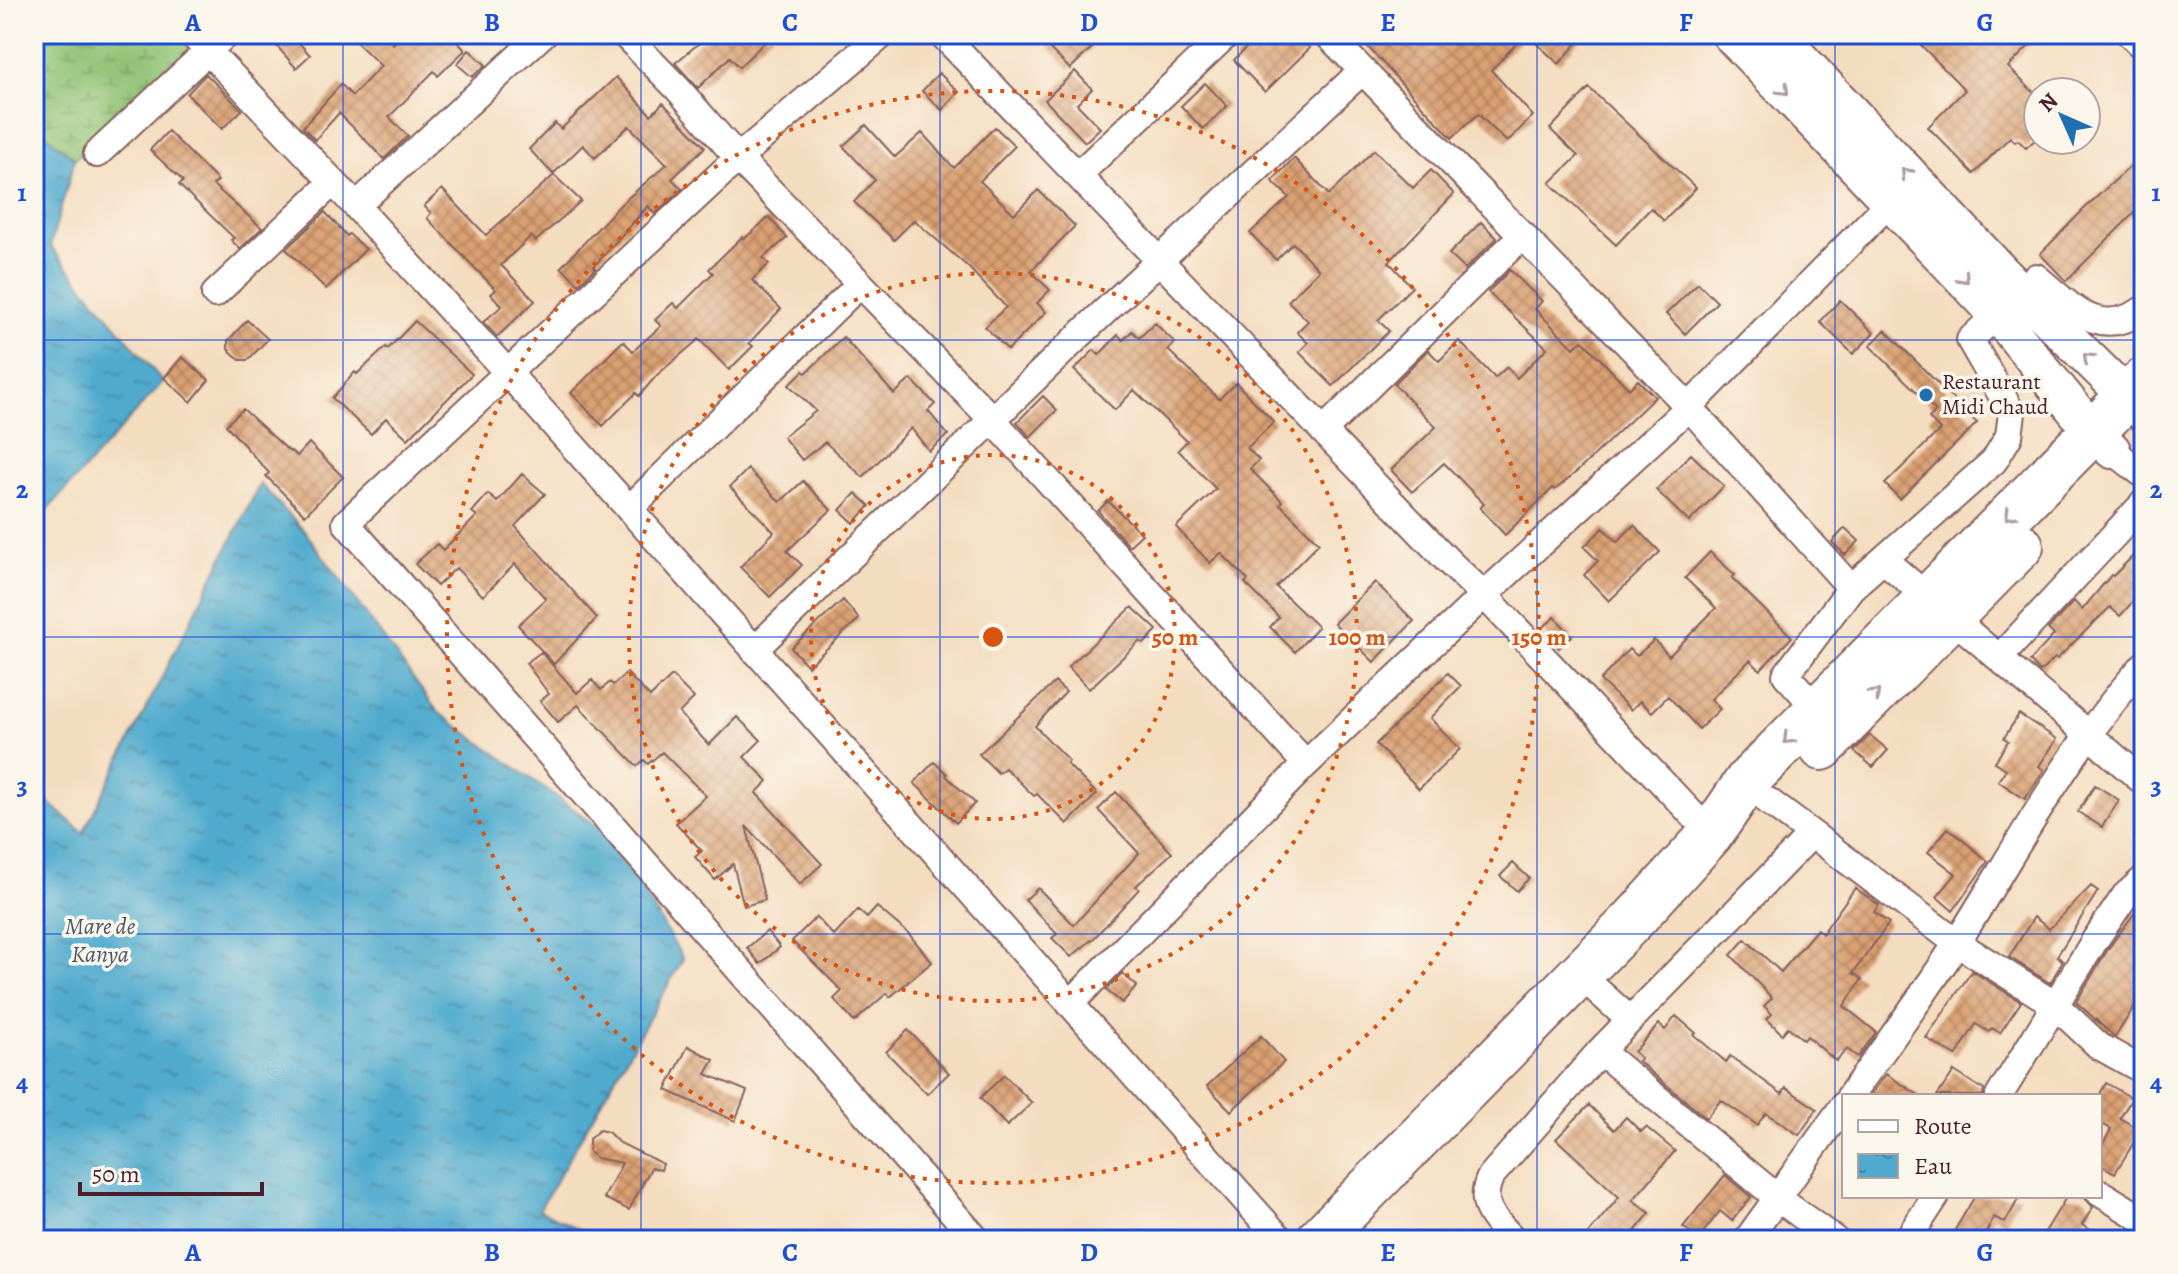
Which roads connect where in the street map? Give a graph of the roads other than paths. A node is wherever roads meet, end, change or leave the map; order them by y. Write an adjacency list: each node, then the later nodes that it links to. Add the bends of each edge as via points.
1 (543, 34): 18 (street)
2 (624, 34): 14 (street)
3 (883, 34): 14 (street)
4 (942, 34): 15 (street)
5 (1227, 34): 15 (street)
6 (1327, 34): 12 (street)
7 (1730, 34): 17 (street, one-way to 17)
8 (2130, 34): 11 (street)
9 (208, 39): 13 (street); 16 (street)
10 (1793, 39): 23 (street, one-way to 10)
11 (2144, 48)
12 (1362, 71): 19 (street); 20 (street)
13 (97, 154)
14 (738, 158): 21 (street); 25 (street)
15 (1079, 174): 20 (street)
16 (333, 182): 18 (street); 22 (street)
17 (1891, 201): 23 (street, one-way to 23); 27 (street)
18 (356, 206): 25 (street)
19 (1523, 235): 27 (street); 29 (street)
20 (1162, 260): 28 (street); 29 (street)
21 (860, 284): 28 (street); 32 (street)
22 (215, 294)
23 (2009, 303): 24 (street, via 2036,277 2087,320 2126,321); 26 (street, one-way to 23); 30 (street); 33 (street, via 1970,340 2012,413 2009,436 1994,461)
24 (2144, 309)
25 (508, 373): 32 (street); 62 (street, via 346,523)
26 (2140, 402): 30 (highway)
27 (1689, 407): 34 (street); 35 (street)
28 (992, 419): 37 (street); 42 (street)
29 (1323, 431): 35 (street)
30 (2116, 452): 36 (highway)
31 (2144, 503): 38 (street)
32 (629, 509): 37 (street)
33 (1884, 560): 34 (street); 36 (street)
34 (1851, 588): 40 (street, via 1786,675)
35 (1484, 595): 42 (street); 45 (street)
36 (1940, 608): 38 (street); 40 (highway); 44 (highway, one-way to 36)
37 (754, 650): 50 (street)
38 (2000, 657): 41 (street)
39 (2144, 665): 41 (street)
40 (1817, 709): 45 (highway, one-way to 45, via 1747,781)
41 (2088, 736): 43 (street); 48 (street)
42 (1306, 764): 50 (street)
43 (2144, 782)
44 (1768, 801): 45 (highway, via 1748,818); 46 (street)
45 (1711, 834): 49 (highway)
46 (1811, 835): 48 (street); 52 (street)
47 (2144, 879): 51 (street, via 2125,896)
48 (1957, 943): 51 (street); 55 (street)
49 (1579, 974): 52 (street); 64 (highway)
50 (1070, 1004): 63 (street)
51 (2054, 1004): 54 (street, via 2099,1046); 56 (street)
52 (1630, 1020): 53 (street)
53 (1600, 1051): 60 (street); 65 (street, via 1486,1185 1488,1214)
54 (2144, 1071)
55 (1851, 1094)
56 (2000, 1094)
57 (1842, 1108): 60 (street)
58 (2102, 1194): 61 (street)
59 (1935, 1198): 68 (street)
60 (1779, 1199): 66 (street); 67 (street)
61 (2144, 1220)
62 (977, 1240)
63 (1281, 1240)
64 (1318, 1240)
65 (1514, 1240)
66 (1747, 1240)
67 (1835, 1240)
68 (1907, 1240)

